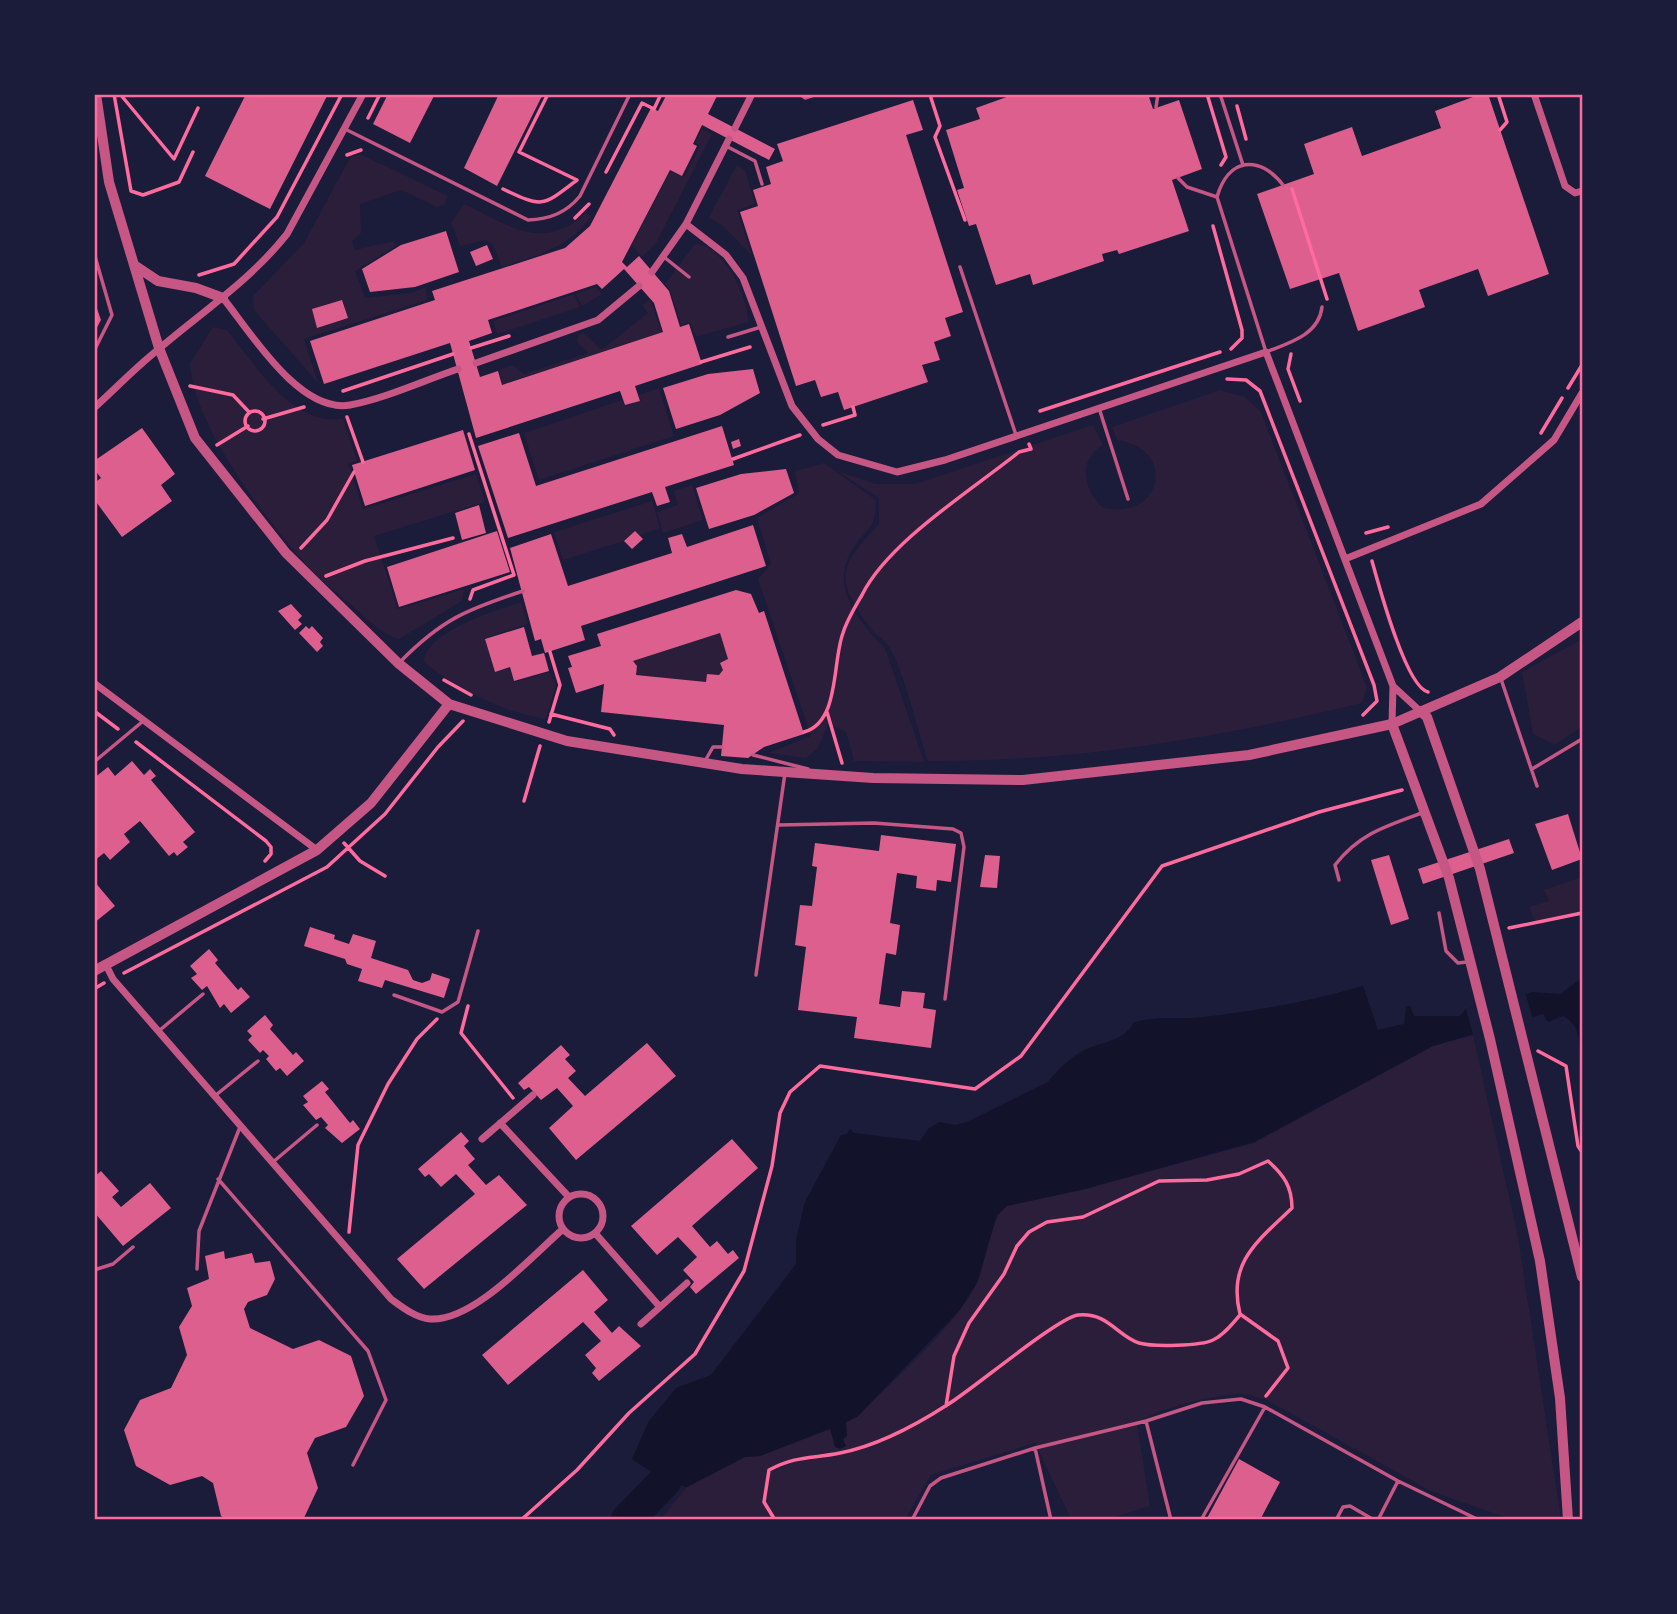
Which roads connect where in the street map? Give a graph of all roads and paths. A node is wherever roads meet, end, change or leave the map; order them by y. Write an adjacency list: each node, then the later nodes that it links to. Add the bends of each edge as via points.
1 (96, 94): 37 (street, via 99,145)
2 (114, 94): 24 (path, via 131,191 143,195 179,182)
3 (120, 94): 18 (path, via 174,159)
4 (342, 94): 41 (path, via 277,217 234,264)
5 (363, 94): 21 (street)
6 (380, 94): 19 (path)
7 (548, 94): 30 (path, via 519,152 577,180 550,201 534,204)
8 (631, 94): 21 (lane, via 580,196 546,219 528,220)
9 (752, 94): 20 (street)
10 (800, 94): 11 (lane, via 805,98)
11 (817, 94)
12 (1158, 94): 17 (lane)
13 (1220, 94): 25 (lane)
14 (1498, 94): 22 (path, via 1507,122)
15 (1534, 94): 31 (street, via 1565,186 1575,193)
16 (931, 98): 33 (path, via 940,126 935,137)
17 (1156, 107)
18 (198, 108)
19 (368, 118)
20 (735, 128)
21 (345, 129): 43 (street, via 287,234)
22 (1500, 130)
23 (727, 143): 28 (lane, via 755,161); 34 (street)
24 (193, 152)
25 (1242, 165): 29 (lane, via 1260,164); 32 (lane, via 1226,177)
26 (1178, 178): 32 (lane, via 1187,187)
27 (1289, 178): 44 (path, via 1322,282)
28 (762, 184)
29 (1283, 185)
30 (503, 188)
31 (1583, 191)
32 (1217, 197): 54 (lane)
33 (965, 220)
34 (686, 225): 36 (street); 45 (street, via 726,255 743,278)
35 (94, 253): 53 (lane, via 112,315)
36 (664, 257): 39 (street); 40 (lane)
37 (133, 265): 43 (street, via 158,281); 50 (street)
38 (960, 267): 76 (lane)
39 (652, 272)
40 (689, 277)
41 (189, 278)
42 (639, 286): 57 (street, via 598,320)
43 (223, 298): 50 (street); 59 (street, via 304,393 326,405 351,405)
44 (1325, 308): 54 (lane, via 1308,333)
45 (761, 327): 48 (lane); 76 (street, via 792,406 806,427 838,455 897,472)
46 (1242, 330): 69 (path, via 1242,338 1233,348)
47 (518, 333): 51 (path)
48 (728, 337)
49 (750, 347): 56 (path)
50 (159, 348): 68 (street); 91 (street, via 195,438 286,554)
51 (471, 348)
52 (1295, 350): 64 (path, via 1288,369)
53 (94, 351)
54 (1266, 352): 67 (street); 90 (street)
55 (453, 354): 62 (path)
56 (701, 362)
57 (476, 363)
58 (1583, 365): 77 (path)
59 (458, 369)
60 (1217, 382): 105 (path, via 1245,380 1260,391 1374,685 1377,701 1365,714)
61 (190, 386): 70 (path, via 233,395)
62 (333, 392)
63 (1583, 393): 90 (street, via 1554,440 1481,504)
64 (1300, 401)
65 (304, 407): 72 (path)
66 (853, 407): 73 (path, via 855,415)
67 (1099, 407): 76 (street); 84 (lane)
68 (94, 408)
69 (1040, 411)
70 (249, 412): 72 (path, via 258,412); 74 (path, via 245,416)
71 (346, 415): 82 (path)
72 (264, 419): 74 (path, via 260,433)
73 (825, 424)
74 (248, 426): 80 (path)
75 (469, 434): 93 (path, via 514,575 472,590)
76 (1016, 435)
77 (1537, 440)
78 (806, 444): 81 (path, via 796,436)
79 (1016, 445): 103 (path, via 1028,441 1031,449 1018,452 903,544 871,576 842,634)
80 (215, 446)
81 (733, 459)
82 (363, 462)
83 (354, 472): 89 (path, via 327,520)
84 (1128, 499)
85 (1389, 526): 86 (path)
86 (1366, 533)
87 (453, 538): 91 (path, via 365,561)
88 (1369, 552): 100 (path, via 1415,684)
89 (294, 554)
90 (1345, 559): 99 (street)
91 (314, 581): 96 (street)
92 (523, 591): 93 (lane)
93 (471, 608): 96 (lane, via 428,634)
94 (1583, 622): 97 (street)
95 (550, 652): 110 (path, via 560,685)
96 (398, 663): 101 (street)
97 (1500, 677): 102 (street); 118 (lane)
98 (94, 683): 106 (street)
99 (1393, 686): 102 (street); 107 (street)
100 (1434, 694)
101 (446, 708): 104 (path); 110 (street); 126 (street, via 371,803)
102 (1420, 711): 107 (street); 133 (street, via 1427,718 1480,869)
103 (827, 712): 108 (path, via 816,727); 115 (path)
104 (466, 718)
105 (1353, 718)
106 (144, 720): 113 (lane); 127 (street)
107 (1392, 724): 119 (street, via 1250,755 1023,780); 124 (street)
108 (804, 732)
109 (1583, 739): 118 (lane)
110 (545, 741): 114 (street); 123 (path)
111 (722, 747): 114 (lane, via 709,750)
112 (753, 755): 119 (lane)
113 (94, 762)
114 (704, 763): 120 (street)
115 (843, 766): 116 (path); 119 (path)
116 (852, 766)
117 (172, 768): 128 (path, via 266,841 271,854)
118 (1532, 769): 122 (lane)
119 (829, 770): 120 (street)
120 (786, 771): 125 (lane)
121 (1400, 779): 176 (path, via 1403,790 1319,812 1162,866 1021,1056 975,1089 820,1066 790,1092 780,1113 772,1167 744,1270 695,1354)
122 (1537, 786)
123 (524, 801)
124 (1424, 812): 130 (lane, via 1350,845 1335,865); 135 (street, via 1449,878)
125 (778, 825): 138 (lane); 141 (lane, via 874,823 961,833 964,847)
126 (335, 834): 127 (street); 129 (path, via 354,857)
127 (317, 850): 136 (street)
128 (259, 864)
129 (385, 876)
130 (1339, 880)
131 (1439, 913): 135 (lane, via 1446,951 1458,963)
132 (1583, 913): 133 (path)
133 (1496, 930): 164 (street)
134 (478, 931): 142 (lane, via 458,1002)
135 (1469, 962): 185 (street, via 1548,1309 1560,1398)
136 (106, 965): 137 (street); 143 (street)
137 (94, 971)
138 (756, 975)
139 (203, 994): 143 (lane)
140 (394, 995): 142 (lane)
141 (945, 999)
142 (442, 1012): 161 (path, via 417,1039 388,1084 358,1145)
143 (159, 1031): 148 (street)
144 (461, 1033): 147 (path)
145 (1537, 1050): 154 (path, via 1566,1066 1578,1146)
146 (258, 1061): 148 (lane)
147 (502, 1086)
148 (216, 1095): 151 (street)
149 (533, 1096): 150 (street)
150 (500, 1124): 153 (street); 157 (street)
151 (241, 1125): 155 (street); 156 (lane)
152 (317, 1125): 155 (lane)
153 (482, 1139)
154 (1583, 1152)
155 (273, 1162): 161 (street)
156 (218, 1180): 162 (lane, via 199,1231); 174 (lane, via 368,1351 386,1400)
157 (569, 1197): 158 (street, via 560,1209); 159 (street, via 581,1194 599,1202 603,1222)
158 (563, 1229): 159 (street, via 575,1237); 161 (street, via 484,1297 455,1316 428,1319 391,1299)
159 (595, 1233): 166 (street)
160 (133, 1247): 163 (lane, via 113,1264)
161 (348, 1248)
162 (197, 1269)
163 (94, 1270)
164 (1583, 1277)
165 (687, 1283): 166 (street)
166 (660, 1307): 168 (street)
167 (1240, 1314): 169 (path, via 1278,1341 1288,1368); 170 (path, via 1212,1341 1155,1344 1138,1343 1108,1320 1077,1315); 170 (path, via 1235,1293 1247,1252 1292,1208 1292,1193 1268,1161 1239,1174 1208,1180 1159,1181 1083,1217 1047,1222 1029,1232 969,1323 954,1356)
168 (641, 1324)
169 (1258, 1405): 171 (lane); 172 (lane, via 1241,1399 1202,1403)
170 (946, 1406): 177 (path, via 871,1444 792,1458 769,1470 764,1502)
171 (1265, 1407): 175 (lane); 181 (lane)
172 (1146, 1421): 173 (lane); 180 (lane)
173 (1035, 1448): 178 (lane, via 935,1480); 179 (lane)
174 (353, 1465)
175 (1398, 1481): 183 (lane); 184 (lane)
176 (521, 1520)
177 (775, 1520)
178 (912, 1520)
179 (1052, 1520)
180 (1171, 1520)
181 (1200, 1520)
182 (1336, 1520): 183 (lane, via 1343,1507 1350,1506)
183 (1376, 1520)
184 (1479, 1520)
185 (1568, 1520)

